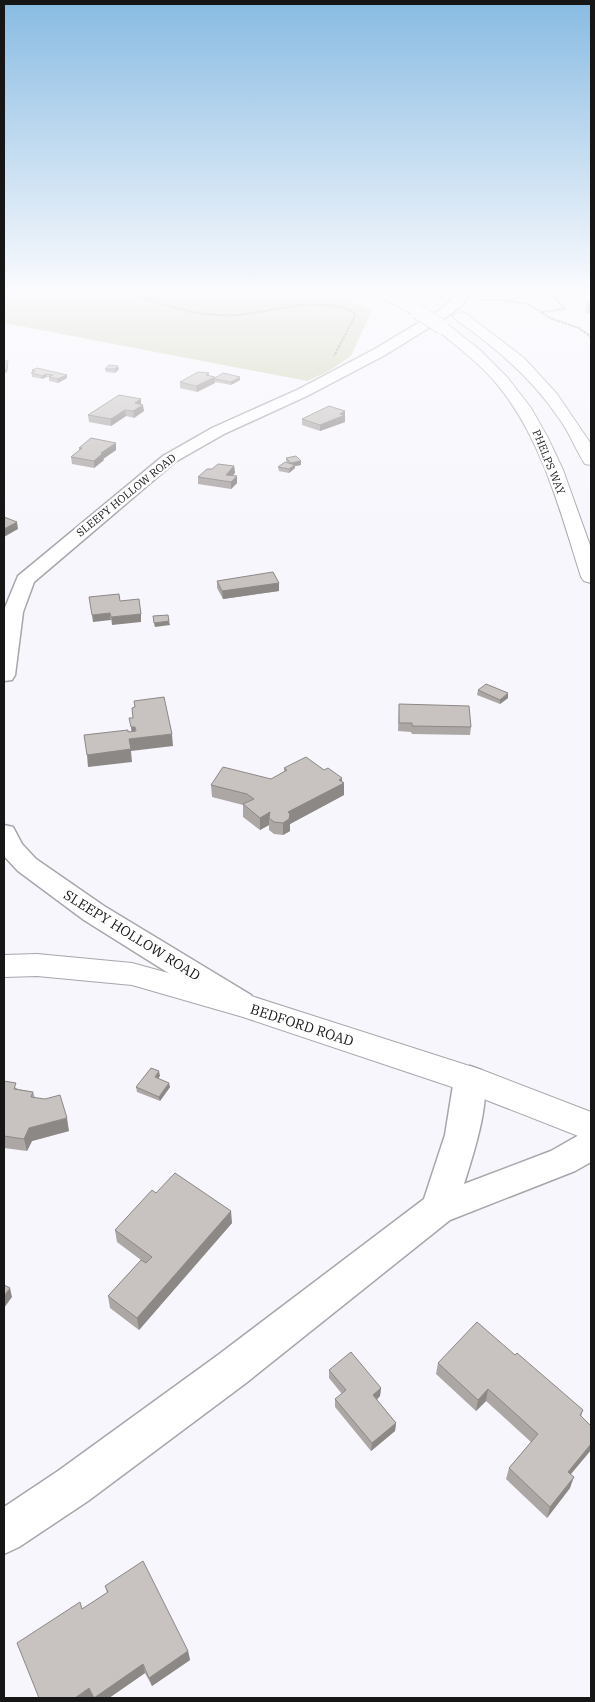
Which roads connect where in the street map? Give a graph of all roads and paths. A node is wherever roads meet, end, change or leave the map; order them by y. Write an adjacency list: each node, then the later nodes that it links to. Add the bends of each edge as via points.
1 (343, 372): 6 (street, SLEEPY HOLLOW ROAD, via 218,431 169,459 25,580 13,612)
2 (496, 372): 5 (main road, PHELPS WAY, bridge, via 532,421 554,468)
3 (531, 372): 4 (main road, via 565,413)
4 (591, 460)
5 (591, 577)
6 (4, 675)
7 (4, 833): 9 (street, SLEEPY HOLLOW ROAD, via 11,848 27,865 94,914)
8 (4, 966): 9 (main road, BEDFORD ROAD, via 37,965 132,974)
9 (248, 1007): 10 (main road, BEDFORD ROAD)
10 (470, 1079): 11 (main road, BEDFORD ROAD); 13 (street, via 462,1135)
11 (591, 1127)
12 (591, 1145): 13 (street, via 563,1160)
13 (438, 1209): 14 (street, via 232,1368 73,1486)
14 (4, 1532)

